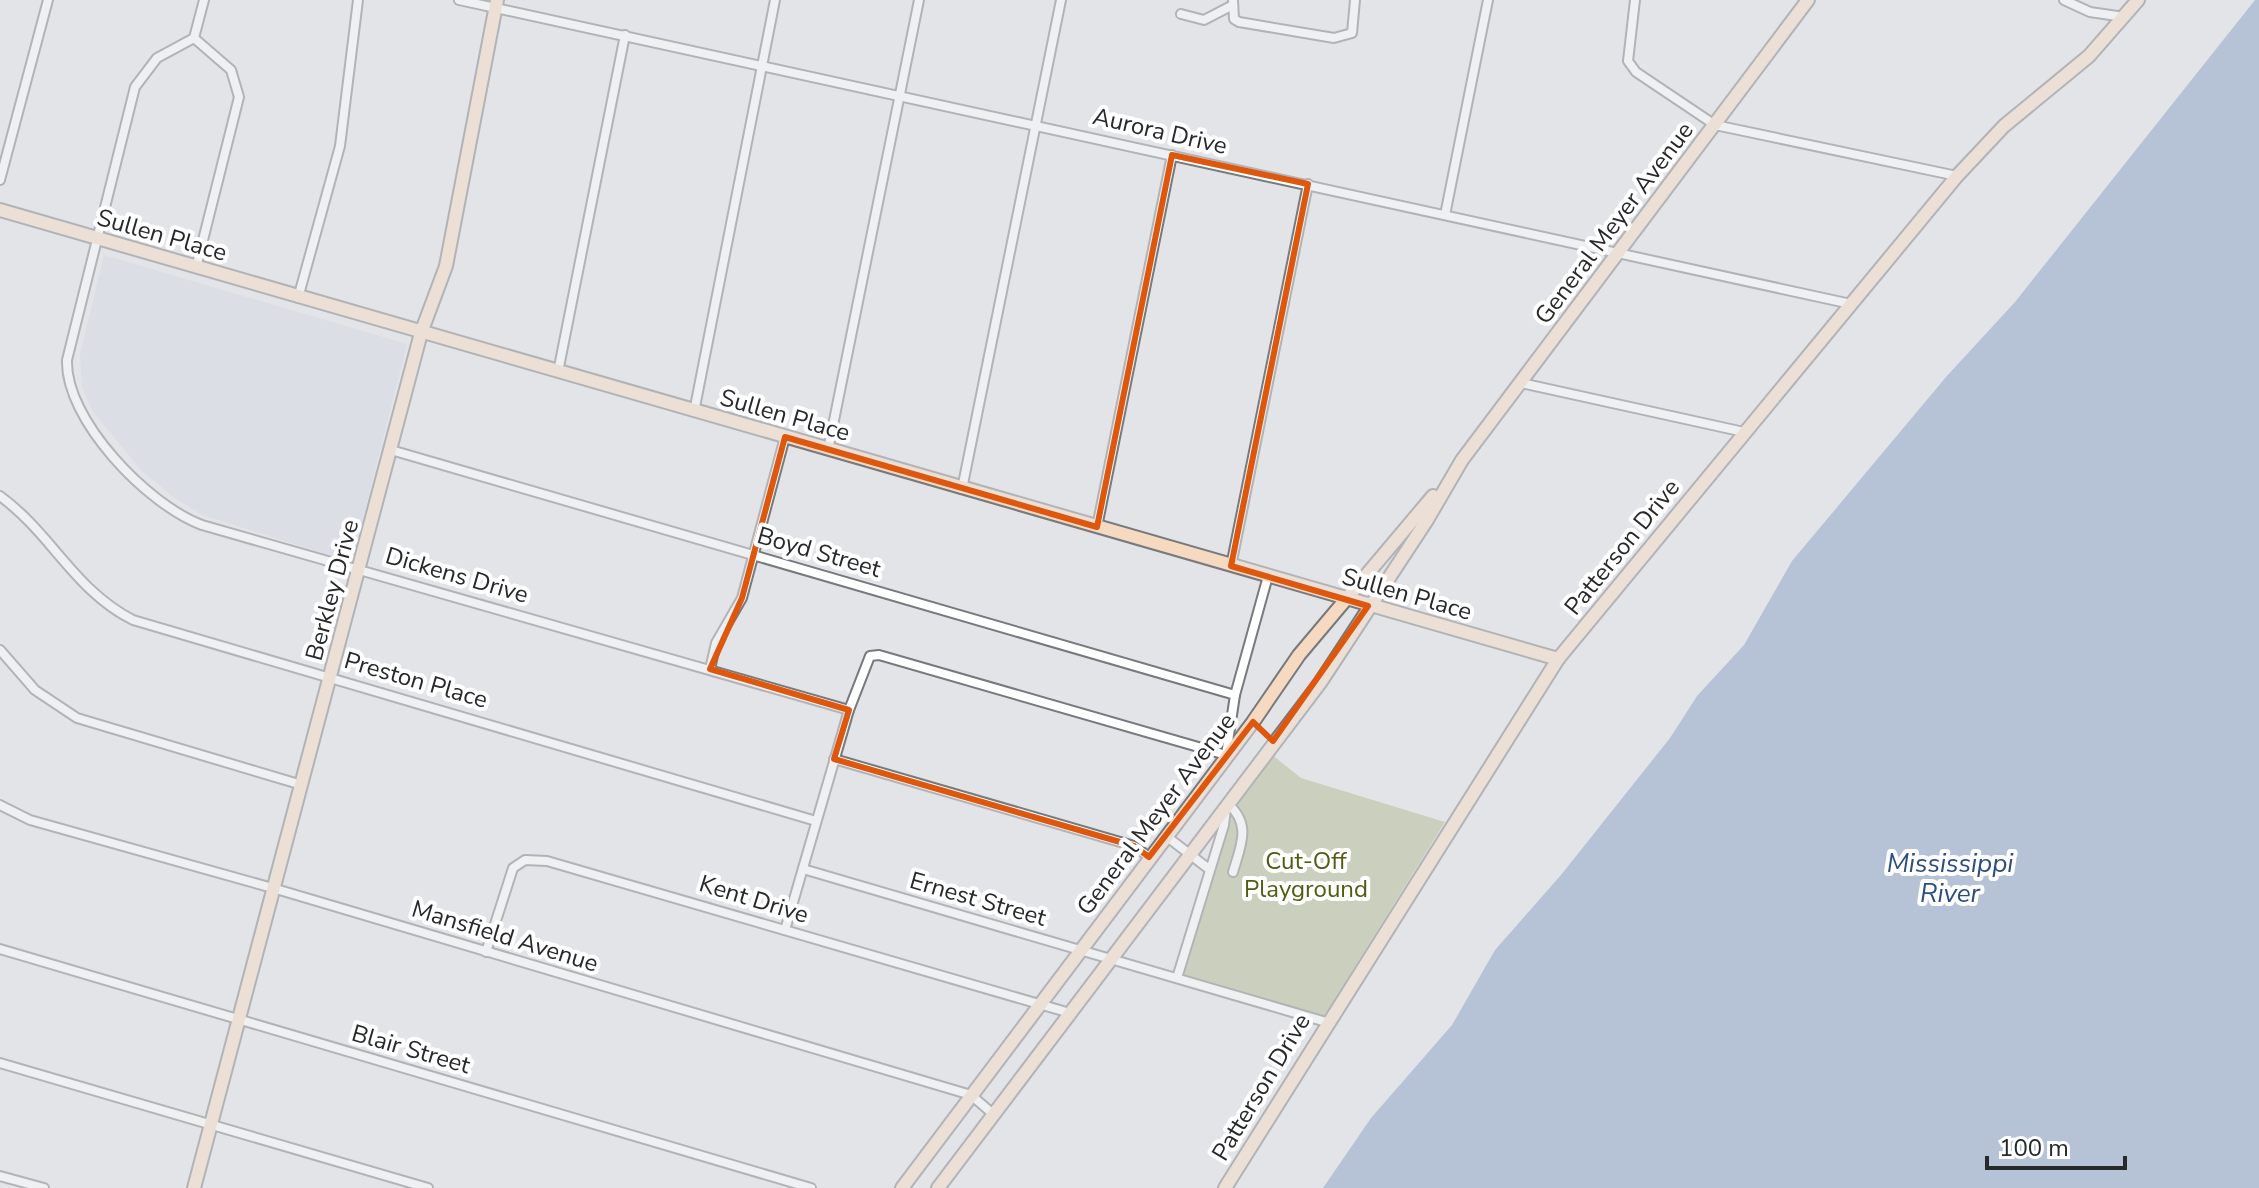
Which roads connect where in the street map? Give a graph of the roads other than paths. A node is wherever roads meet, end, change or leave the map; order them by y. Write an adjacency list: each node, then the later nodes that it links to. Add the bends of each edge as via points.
1 (48, 0): 26 (street)
2 (204, 0): 19 (street)
3 (358, 0): 33 (street, via 340,146)
4 (459, 0): 15 (street, Aurora Drive)
5 (775, 0): 20 (street)
6 (919, 0): 21 (street)
7 (1061, 0): 22 (street)
8 (1488, 0): 29 (street)
9 (1635, 0): 23 (street, via 1628,61 1636,72)
10 (1808, 0): 23 (street, General Meyer Avenue)
11 (2064, 0): 17 (street, via 2090,12)
12 (2138, 0): 17 (street, Patterson Drive)
13 (1233, 2): 14 (street, via 1239,22 1334,38 1352,33); 16 (street, via 1204,20)
14 (1354, 3)
15 (497, 4): 18 (street, Aurora Drive); 35 (street, Berkley Drive, via 446,266)
16 (1181, 14)
17 (2124, 17): 25 (street, Patterson Drive, via 2089,56 1990,139)
18 (625, 35): 20 (street, Aurora Drive); 36 (street)
19 (194, 38): 30 (street, Dickens Drive, via 157,58 140,77); 32 (street, via 231,70 239,97)
20 (762, 65): 21 (street, Aurora Drive); 38 (street)
21 (898, 93): 22 (street, Aurora Drive); 42 (street)
22 (1035, 124): 24 (street, Aurora Drive); 44 (street)
23 (1715, 125): 25 (street); 31 (street, General Meyer Avenue)
24 (1172, 155): 27 (street, Aurora Drive); 46 (street)
25 (1957, 176): 34 (street, Patterson Drive)
26 (0, 180)
27 (1308, 184): 29 (street, Aurora Drive); 48 (street)
28 (0, 210): 30 (street, Sullen Place)
29 (1445, 215): 31 (street, Aurora Drive)
30 (95, 238): 32 (street, Sullen Place); 49 (street, Dickens Drive, via 67,372 81,412 108,450 191,520)
31 (1619, 253): 34 (street, Aurora Drive); 37 (street, General Meyer Avenue)
32 (196, 268): 33 (street, Sullen Place)
33 (298, 298): 35 (street, Sullen Place)
34 (1851, 304): 39 (street, Patterson Drive)
35 (421, 333): 36 (street, Sullen Place); 41 (street, Berkley Drive)
36 (558, 372): 38 (street, Sullen Place)
37 (1521, 383): 39 (street); 43 (street, General Meyer Avenue)
38 (694, 412): 40 (street, Sullen Place)
39 (1744, 432): 54 (street, Patterson Drive)
40 (785, 437): 42 (street, Sullen Place); 47 (street)
41 (391, 450): 47 (street, Boyd Street); 49 (street, Berkley Drive)
42 (828, 451): 44 (street, Sullen Place)
43 (1454, 472): 51 (street, General Meyer Avenue); 52 (street, General Meyer Avenue)
44 (962, 489): 46 (street, Sullen Place)
45 (0, 496): 56 (street, Preston Place, via 111,609 153,627)
46 (1097, 527): 48 (street, Sullen Place)
47 (754, 554): 55 (street, via 742,598 716,643); 57 (street, Boyd Street)
48 (1231, 566): 50 (street, Sullen Place)
49 (361, 568): 55 (street, Dickens Drive); 56 (street, Berkley Drive)
50 (1268, 576): 51 (street, Sullen Place); 57 (street)
51 (1344, 598): 52 (street, Sullen Place); 59 (street, General Meyer Avenue)
52 (1368, 606): 54 (street, Sullen Place); 60 (street, General Meyer Avenue, via 1320,683)
53 (0, 650): 63 (street, via 35,690 77,718)
54 (1558, 659): 83 (street, Patterson Drive)
55 (710, 669): 58 (street, Dickens Drive)
56 (331, 677): 63 (street, Berkley Drive); 66 (street, Preston Place)
57 (1235, 695): 61 (street)
58 (849, 710): 61 (street, via 873,655); 62 (street)
59 (1253, 722): 60 (street); 61 (street, General Meyer Avenue)
60 (1273, 741): 64 (street, General Meyer Avenue)
61 (1226, 755): 67 (street, General Meyer Avenue)
62 (834, 759): 66 (street); 69 (street, via 1134,846)
63 (303, 785): 73 (street, Berkley Drive)
64 (1227, 803): 68 (street, General Meyer Avenue); 71 (street); 72 (street, via 1243,826)
65 (0, 805): 73 (street, Mansfield Avenue, via 30,820)
66 (816, 821): 70 (street)
67 (1166, 836): 68 (street); 69 (street, General Meyer Avenue)
68 (1188, 855): 71 (street); 78 (street, General Meyer Avenue)
69 (1149, 857): 76 (street, General Meyer Avenue)
70 (803, 869): 74 (street); 76 (street, Ernest Street)
71 (1209, 869): 79 (street)
72 (1233, 872)
73 (276, 889): 77 (street, Mansfield Avenue); 82 (street, Berkley Drive)
74 (785, 930): 77 (street, Kent Drive, via 574,866 532,859 518,863 509,875); 80 (street, Kent Drive)
75 (0, 949): 82 (street, Blair Street)
76 (1082, 950): 78 (street, Ernest Street); 80 (street, General Meyer Avenue)
77 (486, 952): 85 (street, Mansfield Avenue)
78 (1109, 959): 79 (street, Ernest Street); 81 (street, General Meyer Avenue)
79 (1177, 978): 83 (street, Ernest Street)
80 (1038, 1005): 81 (street, Kent Drive); 85 (street, General Meyer Avenue)
81 (1070, 1013): 86 (street, General Meyer Avenue)
82 (240, 1019): 87 (street, Berkley Drive); 92 (street, Blair Street)
83 (1326, 1022): 95 (street, Patterson Drive)
84 (0, 1063): 87 (street)
85 (971, 1095): 86 (street, Mansfield Avenue); 93 (street, General Meyer Avenue)
86 (993, 1114): 94 (street, General Meyer Avenue)
87 (211, 1124): 90 (street, Berkley Drive); 91 (street)
88 (0, 1176): 89 (street)
89 (44, 1188)
90 (194, 1188)
91 (428, 1188)
92 (811, 1188)
93 (902, 1188)
94 (938, 1188)
95 (1225, 1188)

